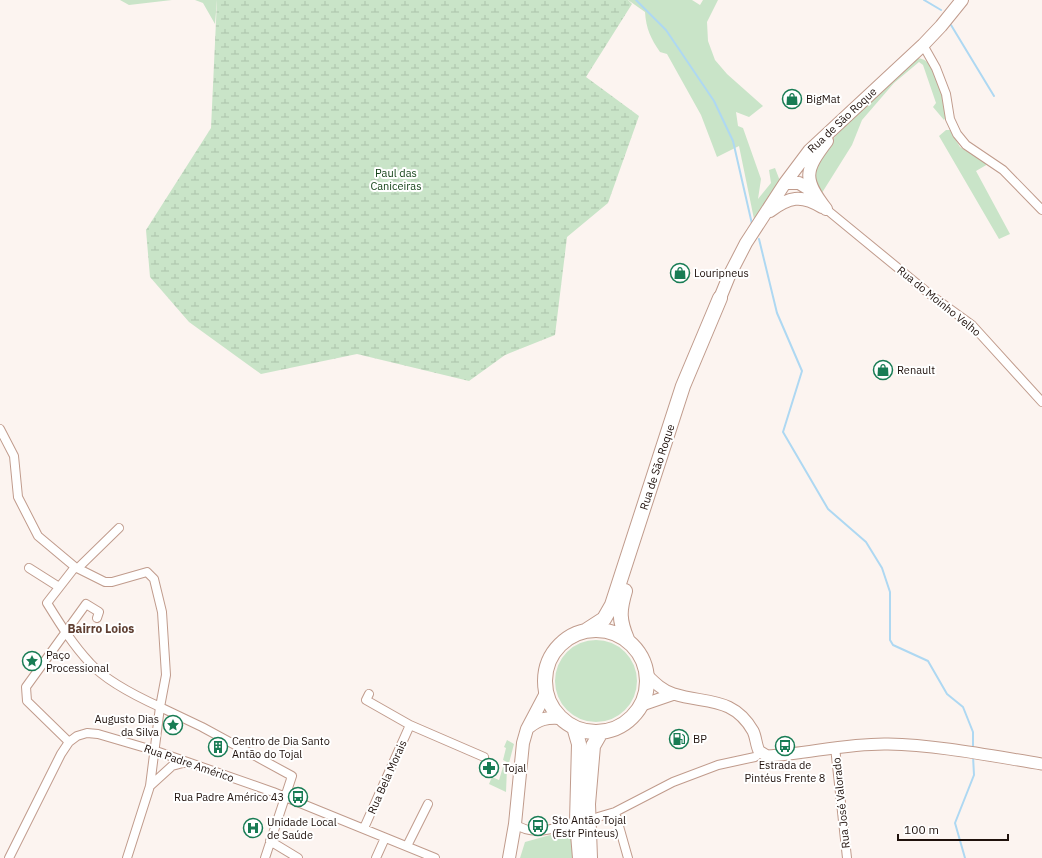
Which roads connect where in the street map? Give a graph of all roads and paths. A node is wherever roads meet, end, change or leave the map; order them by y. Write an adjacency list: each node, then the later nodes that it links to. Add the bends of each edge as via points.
1 (962, 0): 2 (main road, Rua de São Roque)
2 (922, 45): 3 (main road, Rua de São Roque); 7 (street, via 936,68 946,94 950,119 957,134 966,145 1003,170)
3 (835, 127): 4 (main road, Rua de São Roque, via 809,150); 5 (main road, via 813,160 809,174)
4 (785, 183): 5 (main road, via 799,183); 8 (main road, Rua de São Roque)
5 (812, 190): 6 (main road)
6 (826, 210): 8 (main road, via 812,200 792,198); 10 (street, Rua do Moinho Velho, via 972,325)
7 (1042, 210)
8 (765, 214): 9 (main road, Rua de São Roque, via 732,269)
9 (720, 298): 17 (highway, Rua de São Roque, via 683,386 612,605 604,619); 19 (highway, Rua de São Roque, via 620,607 621,624)
10 (1042, 402)
11 (0, 429): 14 (street, via 14,456 18,497 38,536)
12 (119, 528): 14 (street)
13 (29, 568): 15 (street)
14 (76, 568): 15 (street); 25 (street, via 105,582 147,572 154,579 162,612 166,675)
15 (59, 587): 18 (street, via 47,603)
16 (97, 618): 18 (street, via 99,612 86,604)
17 (587, 630): 19 (highway, via 608,631); 21 (highway, via 559,645 550,658 545,674)
18 (65, 632): 25 (street, via 91,665 130,693); 31 (street, via 26,686 27,701)
19 (627, 639): 20 (highway, via 639,652)
20 (647, 675): 23 (street, via 660,688); 24 (highway)
21 (546, 693): 26 (highway); 29 (main road)
22 (369, 694): 27 (street, via 366,700)
23 (674, 694): 24 (street); 34 (street, via 713,700 740,714 753,731)
24 (642, 705): 30 (highway, via 633,717 618,727)
25 (160, 708): 33 (street); 41 (street, via 202,727 292,776)
26 (560, 718): 28 (highway); 29 (main road, via 548,717 537,720)
27 (410, 725): 36 (street); 47 (street, Rua Bela Morais)
28 (574, 727): 30 (highway, via 587,732); 45 (highway, via 579,744)
29 (527, 729): 46 (main road)
30 (601, 732): 59 (highway, via 593,746 590,775)
31 (69, 742): 33 (street, Rua Padre Américo, via 87,733 98,734); 51 (street)
32 (835, 748): 34 (street, via 770,756); 38 (street, via 888,744); 61 (street, Rua José Valorado)
33 (156, 751): 35 (street, Rua Padre Américo); 40 (street)
34 (760, 753): 43 (street, via 755,757 718,765 674,782)
35 (165, 754): 37 (street, Rua Padre Américo); 39 (street)
36 (484, 757)
37 (187, 762): 39 (street, via 178,763); 41 (street, Rua Padre Américo)
38 (1042, 764)
39 (165, 770): 40 (street)
40 (150, 786): 52 (street)
41 (284, 796): 47 (street, Rua Padre Américo); 49 (street)
42 (428, 804): 50 (street)
43 (615, 812): 44 (street); 60 (street)
44 (598, 816)
45 (578, 822): 46 (street, via 537,831 525,830); 58 (highway)
46 (515, 824): 57 (main road)
47 (364, 828): 48 (street, Rua Padre Américo)
48 (385, 838): 50 (street, Rua Padre Américo); 55 (street)
49 (270, 841): 53 (street); 54 (street)
50 (407, 846): 56 (street, Rua Padre Américo)
51 (9, 858)
52 (127, 858)
53 (265, 858)
54 (298, 858)
55 (376, 858)
56 (435, 858)
57 (509, 858)
58 (580, 858)
59 (590, 858)
60 (628, 858)
61 (847, 858)

